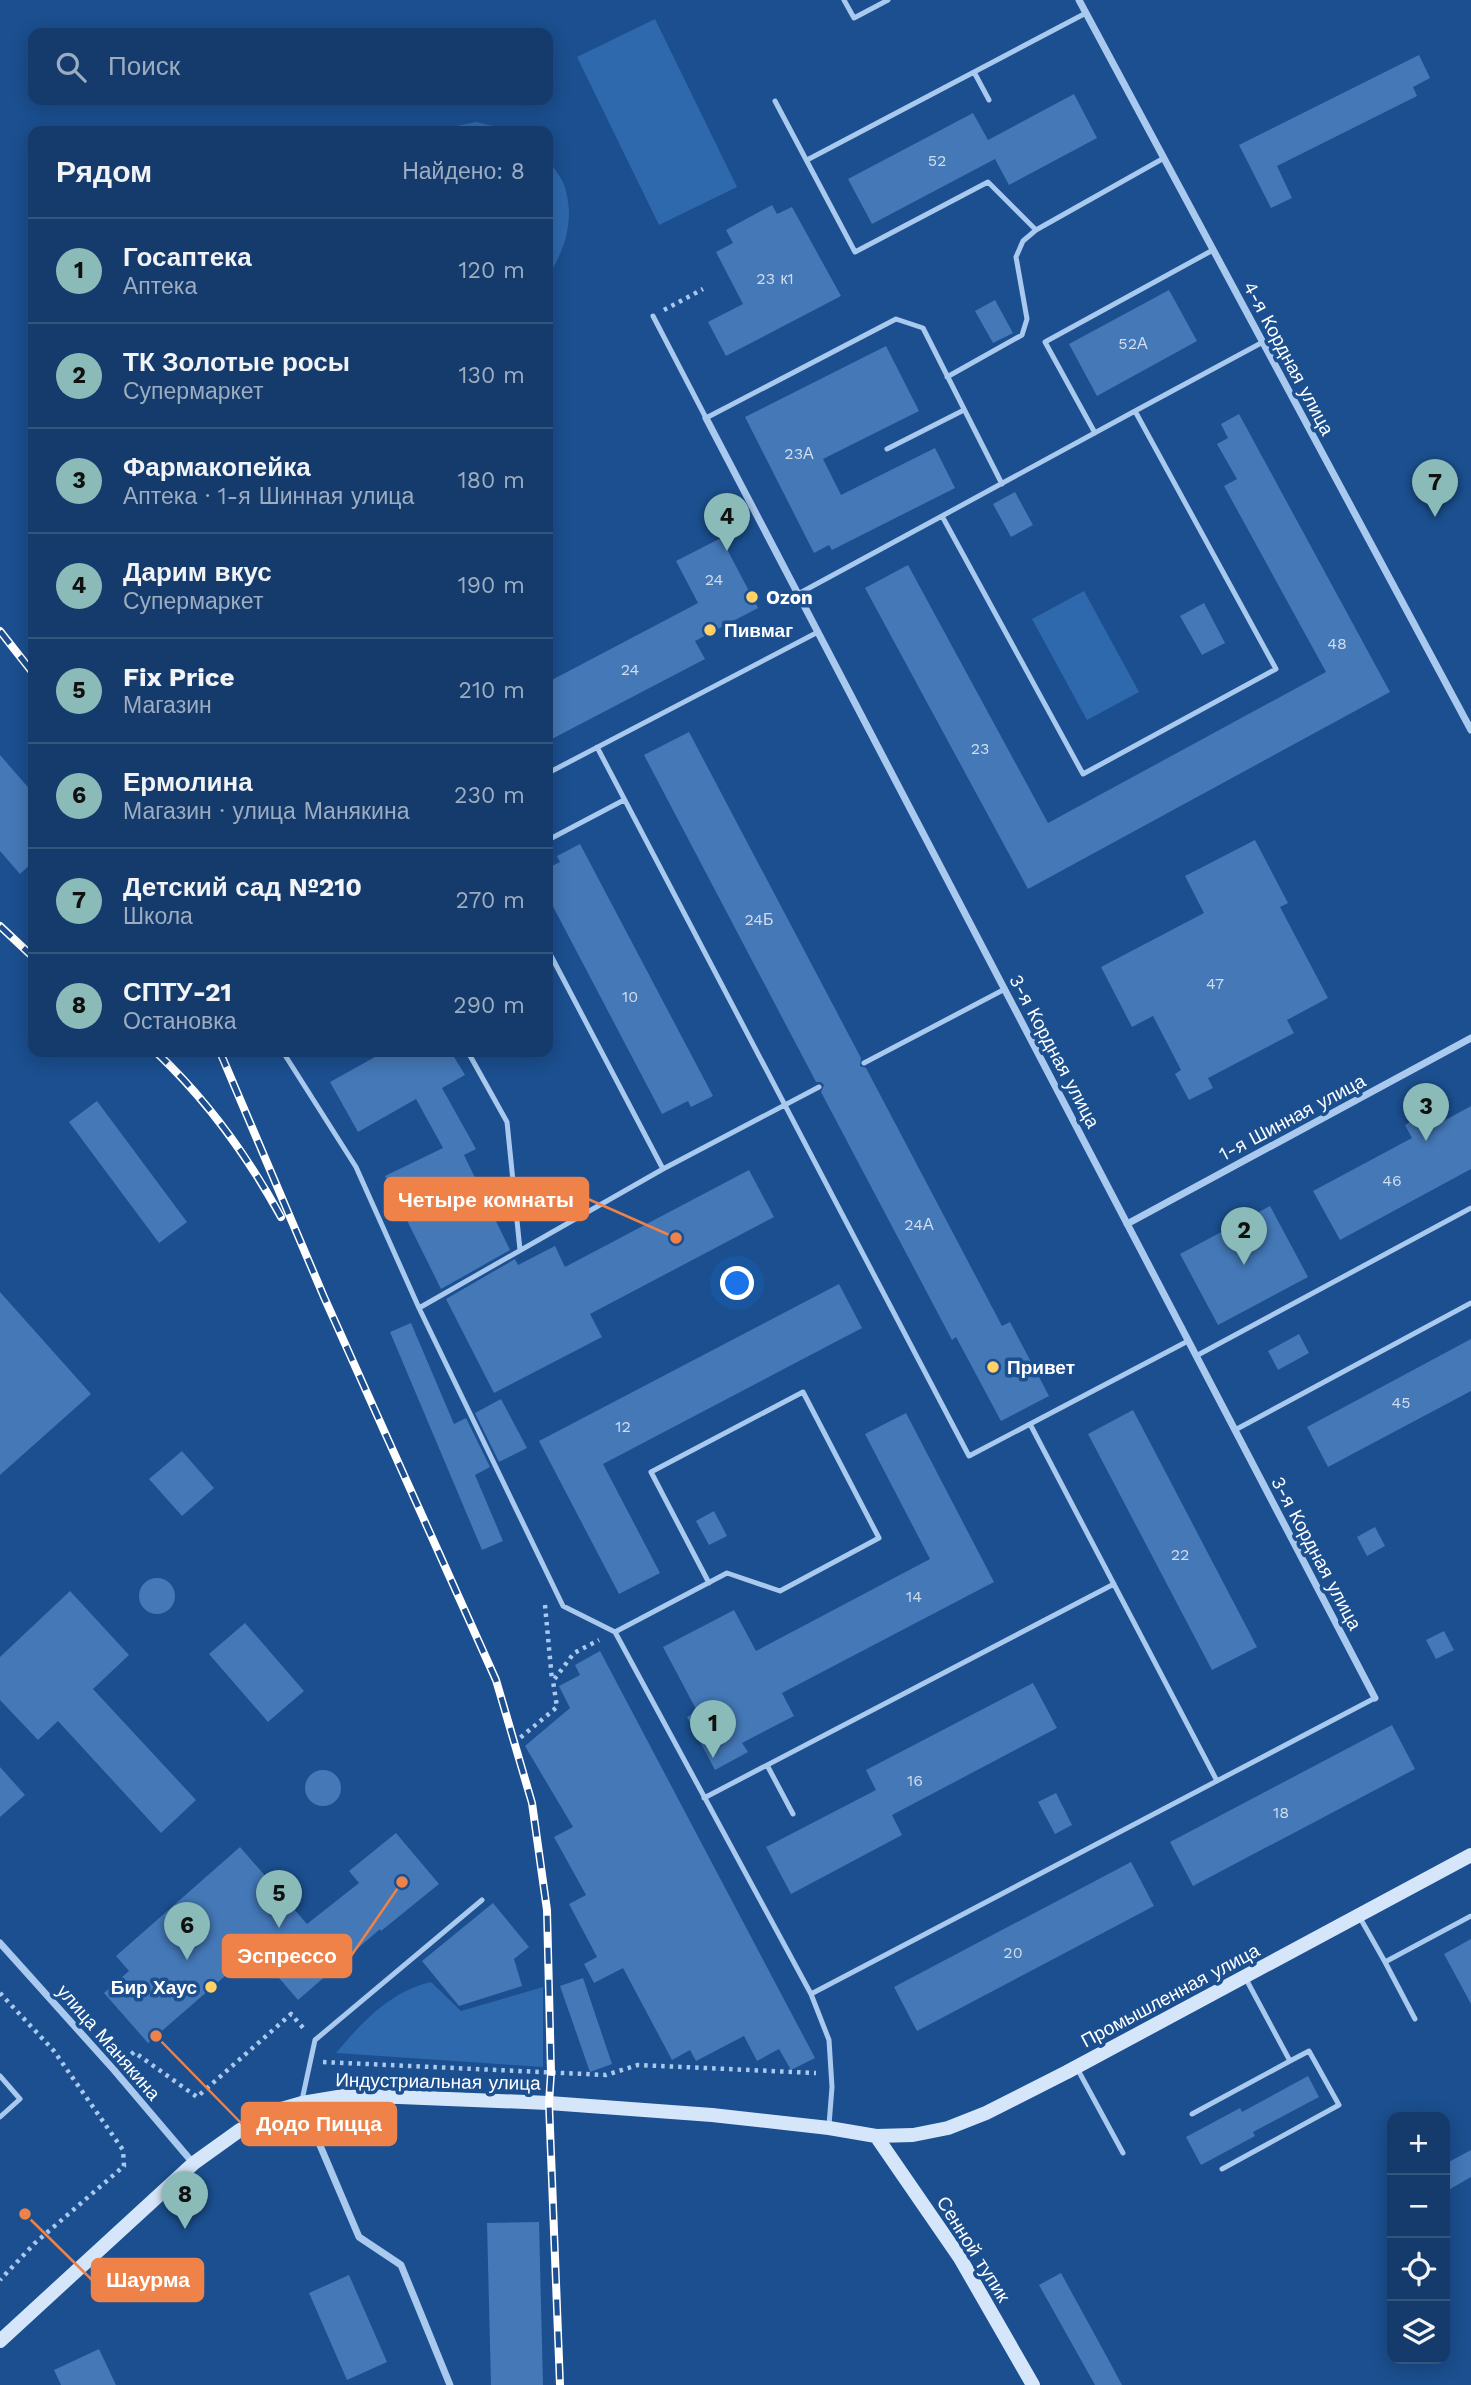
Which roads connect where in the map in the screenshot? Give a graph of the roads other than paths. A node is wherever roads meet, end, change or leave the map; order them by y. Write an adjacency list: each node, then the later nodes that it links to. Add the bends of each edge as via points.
1 (844, 0): 2 (lane, via 854,18)
2 (888, 0)
3 (1079, 0): 4 (street, 4-я Кордная улица)
4 (1086, 13): 5 (lane); 8 (street, 4-я Кордная улица)
5 (974, 72): 6 (lane); 9 (lane)
6 (989, 100)
7 (775, 101): 9 (lane)
8 (1164, 158): 10 (lane); 11 (street, 4-я Кордная улица)
9 (807, 160): 10 (lane, via 855,252 988,182)
10 (1036, 230): 14 (lane, via 1023,241 1016,257 1027,319 1022,335)
11 (1217, 257): 13 (street, 4-я Кордная улица); 18 (lane, via 1213,250 1045,342)
12 (653, 316): 17 (lane)
13 (1263, 342): 16 (lane); 24 (street, 4-я Кордная улица)
14 (947, 377): 15 (lane); 17 (lane, via 923,328 896,319)
15 (964, 410): 19 (lane); 20 (lane)
16 (1135, 411): 18 (lane); 21 (lane, via 1276,669 1083,774)
17 (706, 418): 22 (street, 3-я Кордная улица)
18 (1095, 433): 20 (lane)
19 (887, 449)
20 (1002, 484): 21 (lane)
21 (942, 516): 22 (lane)
22 (798, 594): 23 (street, 3-я Кордная улица)
23 (818, 632): 25 (lane); 30 (street, 3-я Кордная улица)
24 (1471, 730)
25 (597, 747): 26 (lane); 27 (lane)
26 (553, 770)
27 (624, 800): 28 (lane); 36 (lane)
28 (553, 837)
29 (553, 960): 37 (lane)
30 (1005, 989): 34 (lane); 39 (street, 3-я Кордная улица)
31 (1471, 1038): 39 (street, 1-я Шинная улица)
32 (286, 1057): 42 (lane, via 356,1167)
33 (471, 1057): 40 (lane, via 507,1122)
34 (864, 1063)
35 (819, 1087): 36 (lane)
36 (785, 1105): 37 (lane); 45 (lane, via 969,1456)
37 (663, 1169): 40 (lane)
38 (1471, 1208): 44 (lane)
39 (1127, 1224): 43 (street, 3-я Кордная улица)
40 (520, 1250): 42 (lane)
41 (1471, 1303): 46 (lane)
42 (419, 1308): 49 (lane, via 563,1606)
43 (1188, 1341): 44 (street, 3-я Кордная улица); 45 (lane)
44 (1196, 1356): 46 (street, 3-я Кордная улица)
45 (1030, 1424): 48 (lane)
46 (1235, 1430): 50 (street, 3-я Кордная улица)
47 (709, 1583): 47 (lane, via 727,1573 780,1591 879,1538 803,1392 651,1472); 49 (lane)
48 (1114, 1584): 51 (lane); 52 (lane)
49 (615, 1632): 53 (lane)
50 (1376, 1698): 52 (lane)
51 (767, 1765): 53 (lane); 54 (lane)
52 (1217, 1781): 62 (lane)
53 (704, 1798): 62 (lane)
54 (793, 1814)
55 (1471, 1854): 57 (main road, Промышленная улица)
56 (482, 1900): 67 (lane, via 315,2040)
57 (1359, 1916): 60 (lane); 61 (main road, Промышленная улица)
58 (1471, 1916): 60 (lane)
59 (0, 1943): 73 (street, улица Манякина)
60 (1385, 1962): 63 (lane)
61 (1244, 1976): 64 (lane); 65 (main road, Промышленная улица)
62 (811, 1994): 70 (lane, via 829,2040)
63 (1415, 2019)
64 (1290, 2061): 68 (lane); 74 (lane, via 1310,2050 1339,2105)
65 (1076, 2067): 71 (main road, Промышленная улица, via 948,2128); 72 (lane)
66 (0, 2077): 69 (lane, via 20,2099)
67 (302, 2103): 70 (main road, Индустриальная улица, via 344,2096 536,2102); 73 (main road, Индустриальная улица, via 261,2118); 76 (street, via 359,2237 401,2265)
68 (1192, 2114)
69 (0, 2117)
70 (829, 2128): 71 (main road, Индустриальная улица)
71 (876, 2136): 77 (main road, Сенной тупик, via 960,2258)
72 (1123, 2153)
73 (194, 2163): 75 (main road, Индустриальная улица)
74 (1222, 2169)
75 (0, 2341)
76 (450, 2385)
77 (1033, 2385)

